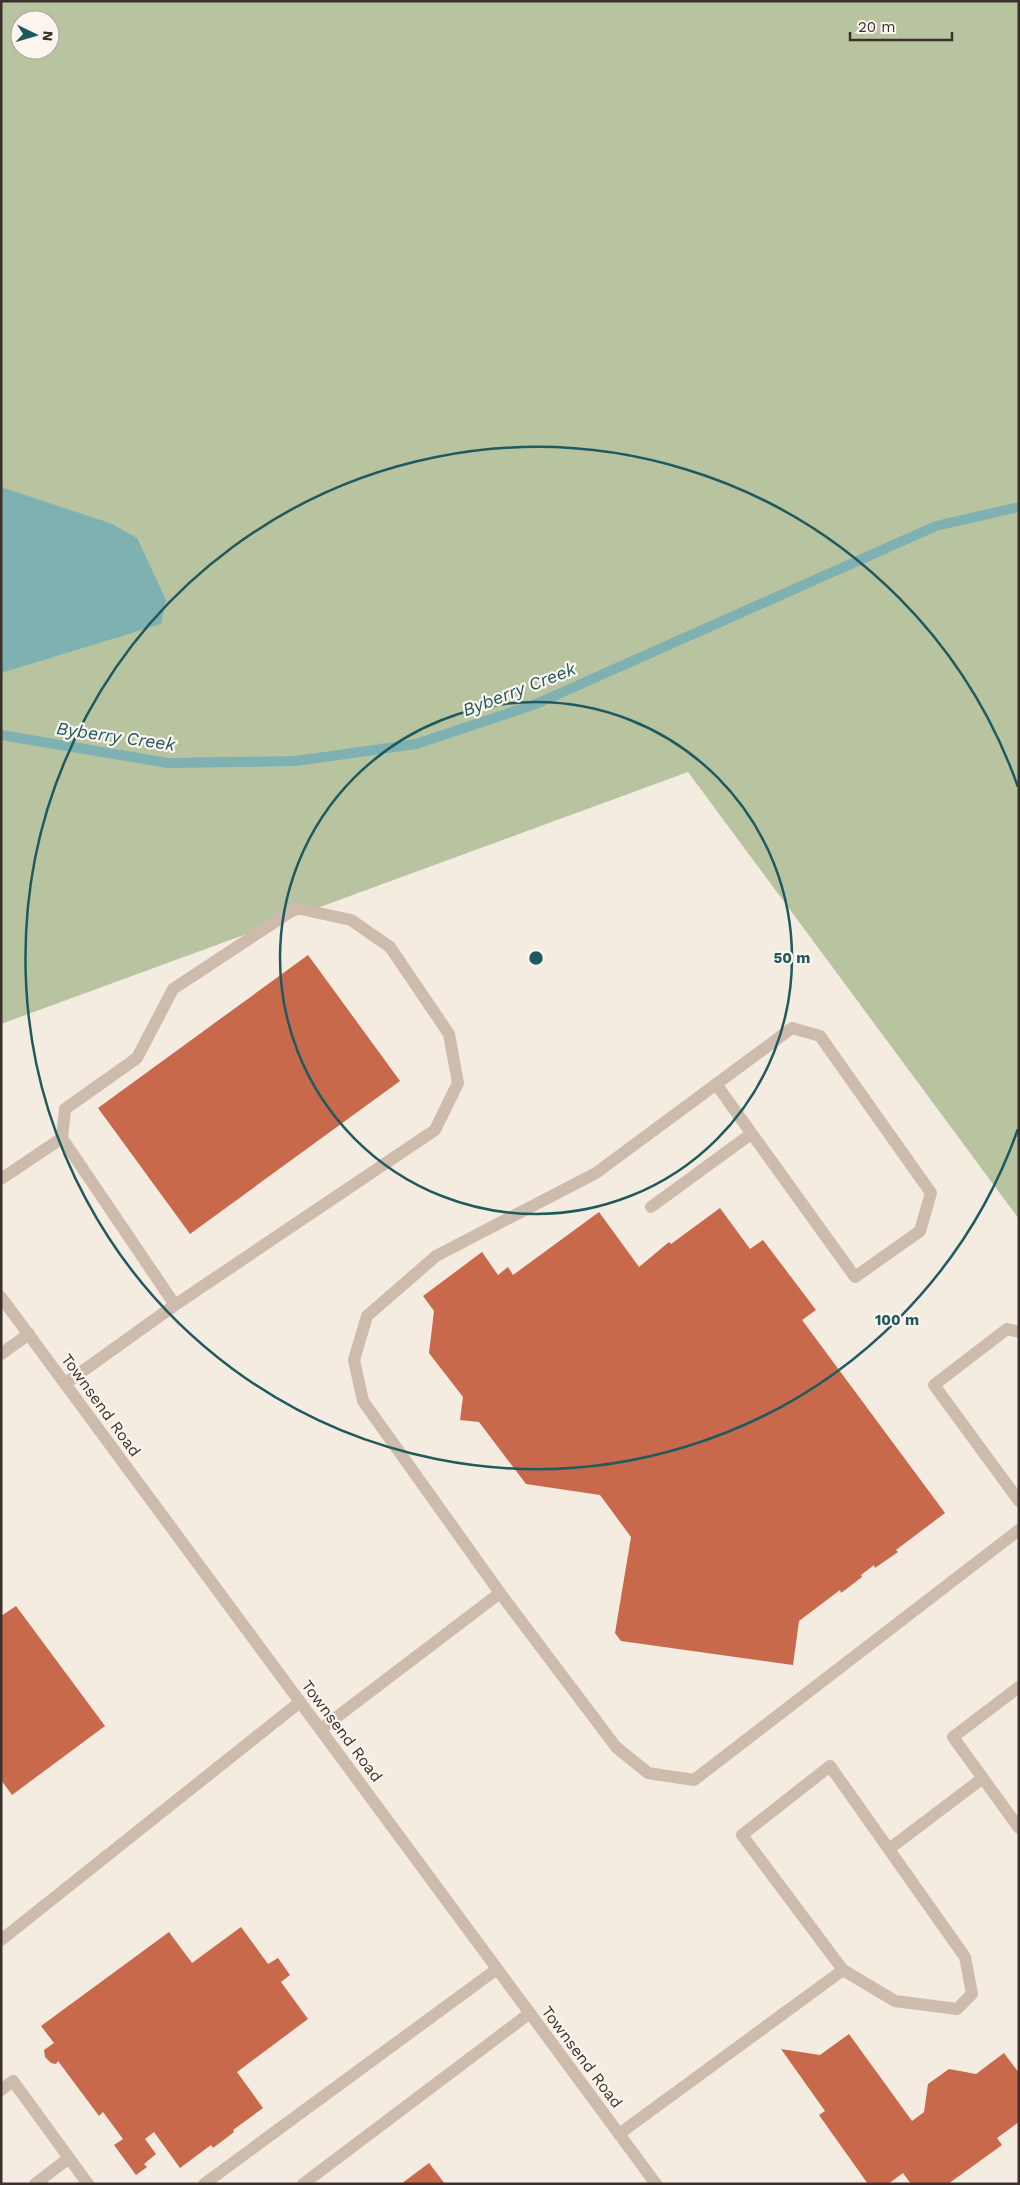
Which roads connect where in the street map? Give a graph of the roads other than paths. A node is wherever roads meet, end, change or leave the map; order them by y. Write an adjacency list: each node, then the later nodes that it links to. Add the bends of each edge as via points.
1 (716, 1084): 2 (street); 2 (street, via 792,1028 820,1036 931,1194 920,1231 855,1277); 14 (street, via 596,1173 436,1256 367,1316 354,1360 363,1401)
2 (751, 1134): 5 (street)
3 (62, 1138): 4 (street); 7 (street); 7 (street, via 65,1109 137,1058 173,989 296,908 350,920 390,947 449,1034 458,1083 435,1130)
4 (1, 1179)
5 (651, 1207)
6 (1, 1297): 9 (street, Townsend Road)
7 (175, 1305): 11 (street)
8 (1019, 1332): 12 (street, via 1007,1329 934,1385)
9 (29, 1334): 10 (street); 11 (street, Townsend Road)
10 (1, 1354)
11 (66, 1383): 16 (street, Townsend Road)
12 (1019, 1501)
13 (1019, 1530): 14 (street, via 694,1780 648,1773 616,1747)
14 (500, 1592): 17 (street)
15 (1019, 1687): 18 (street, via 953,1737)
16 (300, 1702): 17 (street, Townsend Road); 21 (street)
17 (321, 1729): 22 (street, Townsend Road)
18 (983, 1778): 19 (street); 20 (street)
19 (1019, 1828)
20 (889, 1849): 23 (street, via 965,1957 972,1994 957,2009 895,2001); 23 (street, via 830,1766 742,1835)
21 (2, 1939)
22 (497, 1969): 24 (street, Townsend Road); 30 (street)
23 (843, 1970): 26 (street)
24 (530, 2013): 26 (street, Townsend Road); 31 (street)
25 (1, 2090): 27 (street, via 13,2081)
26 (619, 2134): 32 (street, Townsend Road)
27 (70, 2158): 28 (street); 29 (street)
28 (35, 2184)
29 (88, 2184)
30 (204, 2184)
31 (303, 2184)
32 (656, 2184)

